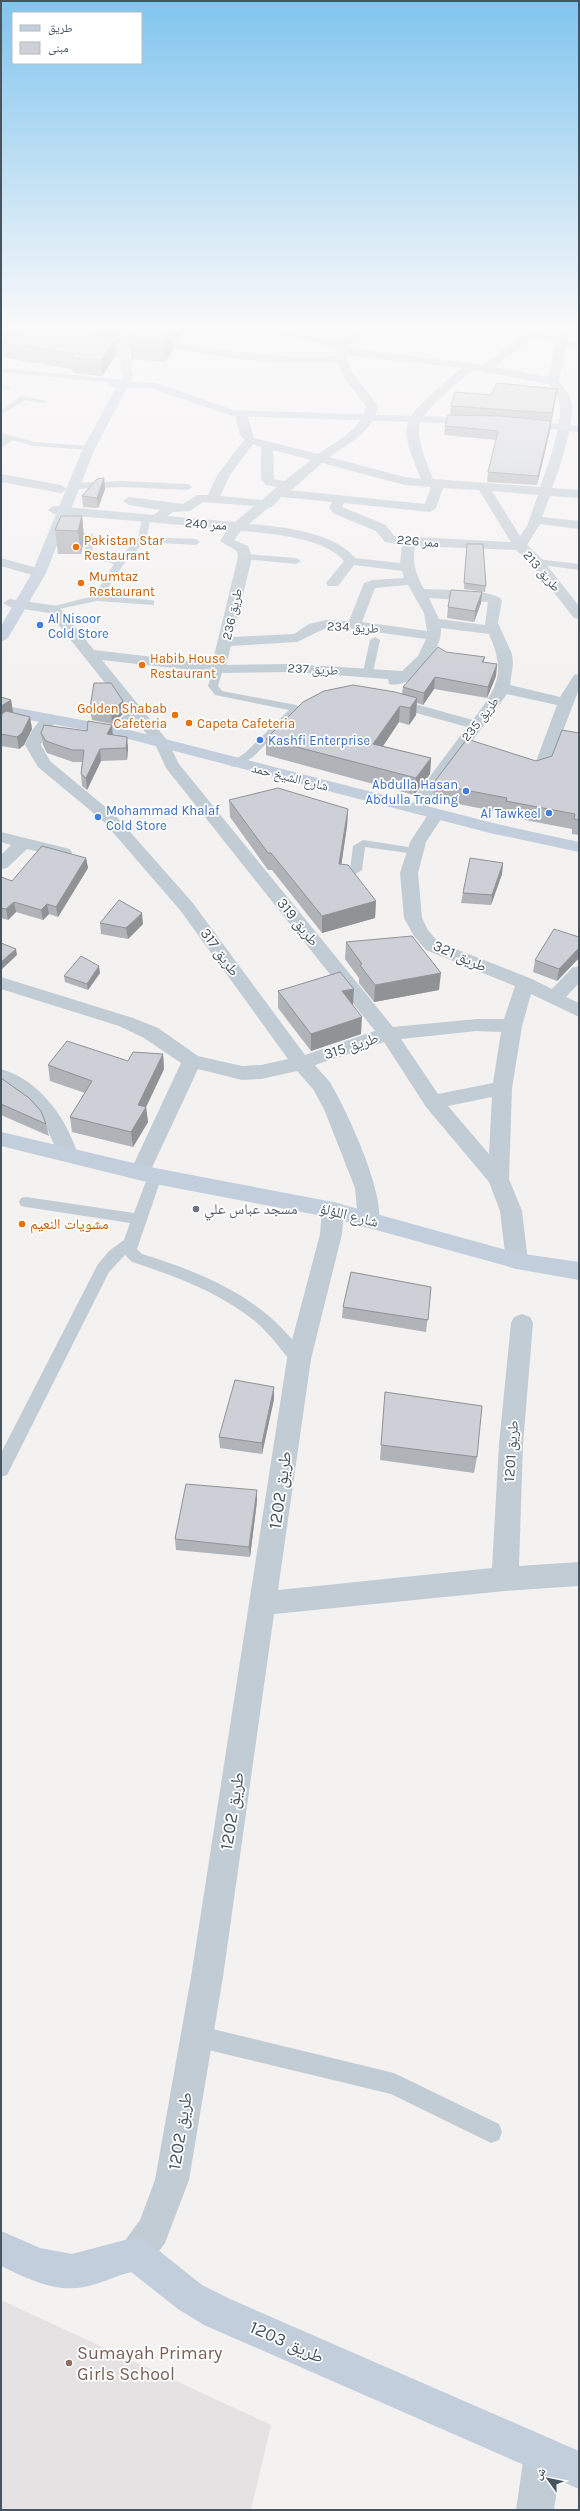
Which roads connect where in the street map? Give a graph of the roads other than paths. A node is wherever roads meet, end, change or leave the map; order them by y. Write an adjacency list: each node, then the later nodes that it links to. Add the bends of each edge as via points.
1 (70, 448): 9 (lane)
2 (84, 448): 9 (street)
3 (244, 448): 19 (street, via 224,474)
4 (267, 448): 16 (street, via 267,479)
5 (280, 448): 10 (street)
6 (334, 448): 10 (street)
7 (417, 448): 12 (street)
8 (559, 448): 17 (street, طريق 213)
9 (83, 451): 15 (street)
10 (320, 458): 12 (street, via 388,478); 16 (street)
11 (1, 478): 15 (street)
12 (433, 484): 14 (street); 21 (street, via 430,508)
13 (188, 487): 15 (lane, via 122,484)
14 (484, 488): 17 (street); 33 (street, طريق 213)
15 (67, 490): 24 (street)
16 (285, 490): 21 (street); 22 (street)
17 (544, 492): 18 (street); 26 (street, طريق 213)
18 (579, 494)
19 (213, 498): 22 (street); 23 (street, via 198,499 182,509)
20 (129, 501): 23 (street)
21 (339, 501): 32 (street, ممر 226, via 335,508 337,510 381,528 388,538)
22 (268, 504): 28 (street)
23 (170, 508): 25 (street)
24 (59, 510): 25 (street, ممر 240); 29 (street); 41 (street)
25 (150, 520): 28 (street, ممر 240); 30 (lane)
26 (535, 520): 27 (street); 33 (street, طريق 213, via 527,539)
27 (579, 525)
28 (238, 526): 34 (street, via 226,541 227,544 243,549); 36 (street, ممر 240, via 314,538 344,552)
29 (54, 534): 39 (lane, via 89,536 91,538 87,552); 41 (street)
30 (142, 539): 31 (lane); 39 (lane)
31 (196, 542)
32 (409, 542): 33 (street, ممر 226); 42 (street)
33 (520, 546): 38 (street, طريق 213)
34 (245, 557): 35 (lane); 55 (street, طريق 236)
35 (296, 561)
36 (351, 561): 42 (street); 43 (street)
37 (1, 562): 41 (street)
38 (537, 562): 40 (lane); 48 (street, طريق 213)
39 (119, 563): 44 (lane)
40 (579, 567)
41 (33, 572): 45 (street)
42 (413, 581): 50 (street, via 376,583 369,586); 51 (street); 52 (street, طريق 235, via 493,598 496,602 492,617)
43 (333, 583)
44 (97, 598): 46 (lane); 47 (lane)
45 (16, 603): 47 (street); 49 (street); 53 (street)
46 (151, 603)
47 (53, 609): 56 (street)
48 (579, 615)
49 (1, 618)
50 (354, 624): 51 (street, طريق 234); 55 (street, طريق 234, via 326,624 314,627 297,638)
51 (435, 629): 52 (street, طريق 234); 59 (street, via 427,654)
52 (494, 630): 61 (street, طريق 235, via 506,659)
53 (1, 638)
54 (375, 640): 58 (lane, طريق 234)
55 (226, 642): 57 (street, طريق 236)
56 (91, 654): 57 (street, طريق 237); 64 (street)
57 (218, 669): 58 (street, طريق 237, via 292,668); 72 (lane, via 213,686 219,693 303,706 249,755)
58 (368, 672): 59 (street, طريق 237)
59 (408, 676): 66 (street, via 374,693)
60 (579, 678): 62 (street)
61 (502, 688): 62 (street); 66 (street, طريق 235, via 498,698)
62 (566, 703): 68 (street)
63 (1, 710): 65 (street, شارع الشيخ حمد)
64 (133, 710): 67 (street, via 134,715 129,721); 70 (street)
65 (51, 719): 67 (street, شارع الشيخ حمد); 89 (street, طريق 317, via 38,733 33,745 44,764 108,818 186,906)
66 (475, 725): 73 (street, طريق 235, via 468,747 424,795)
67 (114, 731): 70 (street, شارع الشيخ حمد)
68 (556, 734): 69 (street); 71 (street, via 542,767 533,769)
69 (571, 738)
70 (162, 743): 72 (street, شارع الشيخ حمد); 87 (street, طريق 319, via 172,765)
71 (511, 762)
72 (235, 764): 73 (street, شارع الشيخ حمد)
73 (429, 812): 76 (street, شارع الشيخ حمد); 77 (street, طريق 321)
74 (1, 837): 75 (street)
75 (23, 843): 78 (street); 79 (street)
76 (579, 847)
77 (415, 852): 80 (lane, via 363,843 359,846); 83 (street, طريق 321, via 409,873 409,885 413,918 420,932 432,946)
78 (64, 853)
79 (1, 864)
80 (356, 870)
81 (579, 972): 84 (street)
82 (1, 983): 88 (street, طريق 315, via 126,1022 152,1033)
83 (525, 983): 84 (street, طريق 321); 86 (street, طريق 319)
84 (554, 998): 85 (street, طريق 321)
85 (579, 1010)
86 (512, 1026): 87 (street, طريق 315, via 477,1025); 91 (street, طريق 319)
87 (388, 1034): 89 (street, طريق 315); 92 (street, طريق 319)
88 (192, 1061): 89 (street, طريق 315, via 253,1073); 95 (street)
89 (301, 1062): 100 (street, طريق 317, via 320,1085 334,1109 366,1188)
90 (1, 1076): 94 (street, via 48,1111 57,1125)
91 (502, 1088): 92 (street); 96 (street, طريق 319)
92 (433, 1102): 96 (street, طريق 319)
93 (1, 1139): 94 (street, شارع اللؤلؤ)
94 (68, 1155): 95 (street, شارع اللؤلؤ)
95 (147, 1174): 98 (street, شارع اللؤلؤ); 99 (lane)
96 (498, 1179): 102 (street, طريق 319, via 511,1211)
97 (26, 1202): 99 (lane)
98 (333, 1210): 100 (street, شارع اللؤلؤ); 105 (street, طريق 1202, via 331,1234)
99 (137, 1219): 101 (lane)
100 (369, 1220): 102 (street, شارع اللؤلؤ)
101 (130, 1242): 105 (lane, via 128,1248 136,1258 204,1282 256,1313); 106 (lane, via 103,1268)
102 (517, 1261): 103 (street, شارع اللؤلؤ)
103 (579, 1272)
104 (522, 1323): 108 (street, طريق 1201, via 511,1444)
105 (299, 1359): 109 (street, طريق 1202)
106 (1, 1470)
107 (579, 1574): 108 (street)
108 (505, 1579): 109 (street)
109 (264, 1603): 110 (street, طريق 1202)
110 (196, 2036): 111 (lane, via 394,2084); 113 (street, طريق 1202, via 172,2180 153,2231)
111 (491, 2132)
112 (1, 2248): 113 (street, via 48,2268 65,2271 82,2270)
113 (136, 2254): 114 (street, طريق 1203, via 190,2297 217,2312)
114 (543, 2455): 115 (street, طريق 1203); 116 (street)
115 (579, 2470)
116 (535, 2510)

